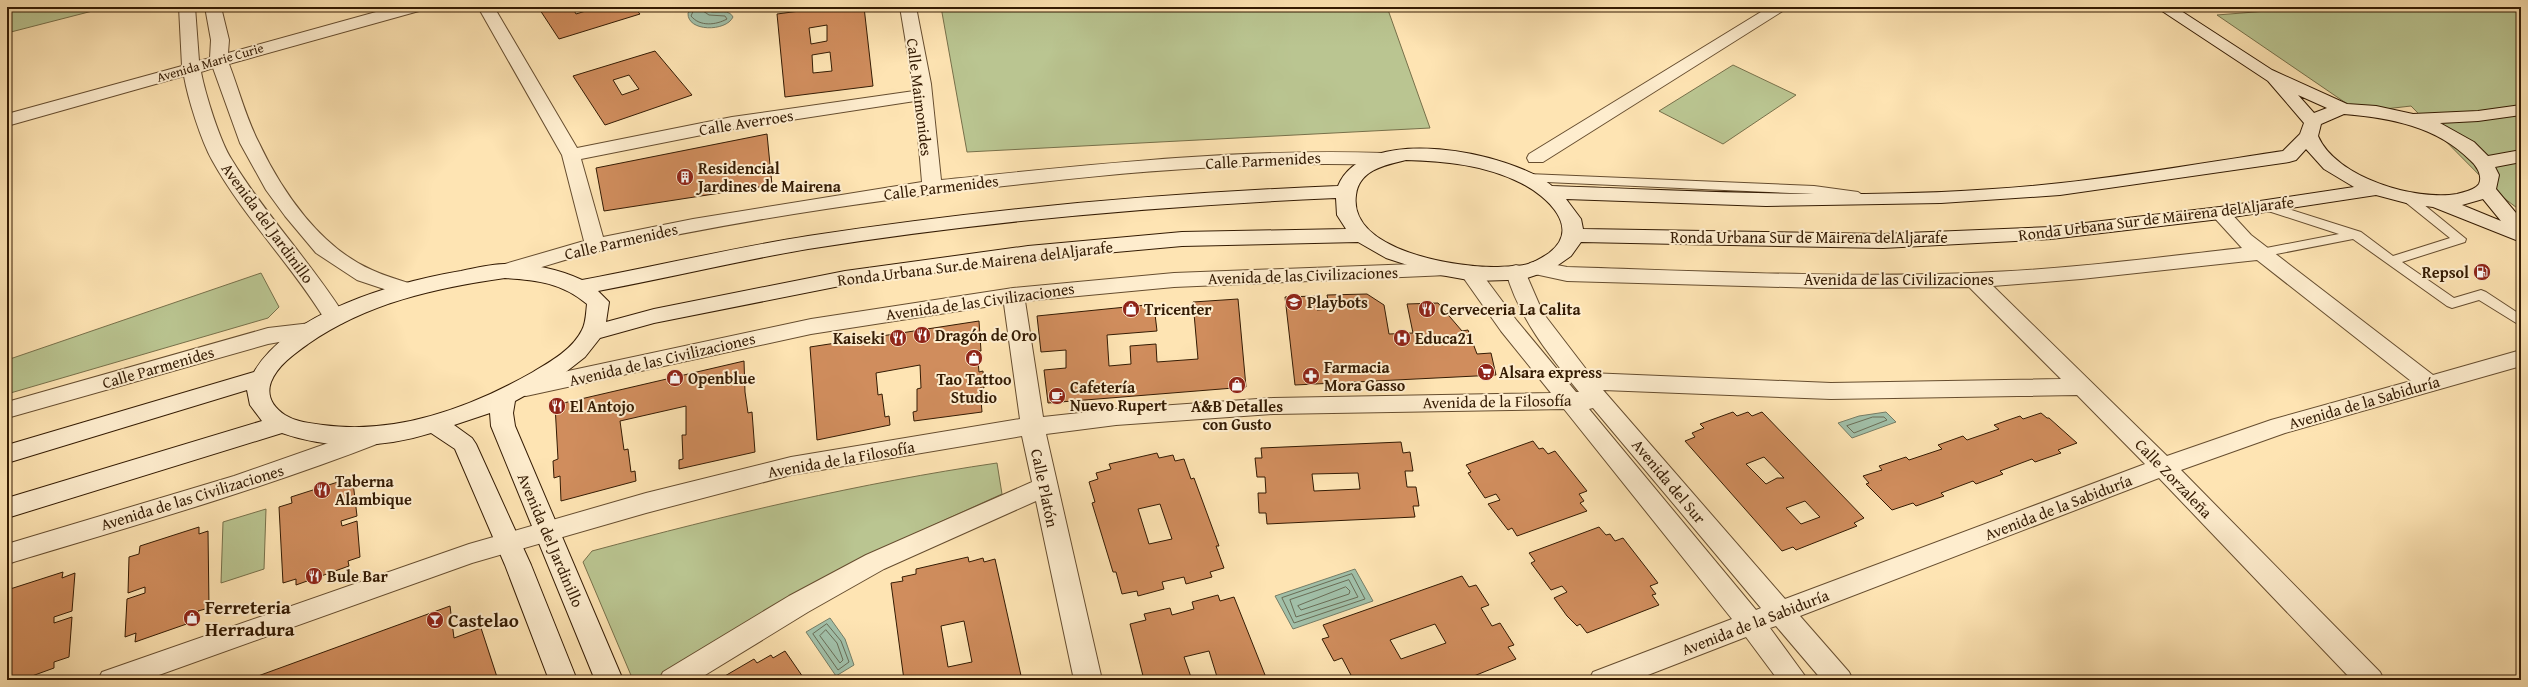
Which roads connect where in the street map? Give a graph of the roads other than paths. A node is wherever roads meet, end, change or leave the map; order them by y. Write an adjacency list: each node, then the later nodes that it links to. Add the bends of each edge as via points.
1 (187, 7): 9 (street, Avenida del Jardinillo)
2 (212, 7): 8 (street, Avenida del Jardinillo, via 220,40)
3 (413, 7): 8 (street, Avenida Marie Curie)
4 (486, 7): 17 (street)
5 (908, 7): 11 (street, Calle Maimonides)
6 (1781, 7): 19 (street)
7 (2164, 7): 10 (street)
8 (219, 60): 9 (street, Avenida Marie Curie); 47 (street, Avenida del Jardinillo, via 249,143 292,212 323,248 364,275)
9 (191, 68): 15 (street, Avenida Marie Curie); 49 (street, Avenida del Jardinillo, via 195,88 221,159 265,224)
10 (2271, 77): 12 (street); 16 (street, Ronda Urbana Sur de Mairena delAljarafe)
11 (922, 95): 17 (street, Calle Averroes, via 732,123); 23 (street, Calle Maimonides)
12 (2344, 109): 14 (street, via 2374,110); 16 (street, via 2330,111)
13 (2521, 110): 14 (street, via 2478,116)
14 (2408, 118): 21 (street, via 2440,130 2466,146)
15 (7, 120)
16 (2310, 129): 24 (street, Ronda Urbana Sur de Mairena delAljarafe, via 2319,154 2343,173); 29 (street, via 2289,156 2060,189)
17 (570, 155): 38 (street)
18 (2521, 156): 21 (street)
19 (1536, 158)
20 (1384, 159): 22 (street, via 1406,154 1464,157); 23 (street, Calle Parmenides, via 1325,156 1200,162); 26 (street, via 1360,170 1351,178)
21 (2484, 163): 25 (street, via 2490,178)
22 (1528, 178): 27 (street); 29 (lane, via 1814,190)
23 (932, 187): 38 (street, Calle Parmenides, via 693,225)
24 (2377, 189): 28 (street, Ronda Urbana Sur de Mairena delAljarafe); 31 (street, Ronda Urbana Sur de Mairena delAljarafe)
25 (2486, 190): 30 (street, Ronda Urbana Sur de Mairena delAljarafe, via 2475,197); 33 (street)
26 (1346, 192): 34 (street, via 1345,206 1350,222); 46 (street, via 1168,200 1027,212 805,243)
27 (1549, 192): 29 (street, via 1766,200); 35 (street, via 1570,218)
28 (2408, 198): 30 (street, Ronda Urbana Sur de Mairena delAljarafe); 40 (lane, via 2460,239)
29 (1876, 199)
30 (2436, 202): 37 (street)
31 (2266, 206): 32 (street, Ronda Urbana Sur de Mairena delAljarafe); 36 (lane)
32 (2220, 213): 35 (street, Ronda Urbana Sur de Mairena delAljarafe, via 2050,233 1882,241); 39 (street, via 2244,240)
33 (2521, 232)
34 (1363, 235): 41 (street, via 1403,258); 52 (street, Ronda Urbana Sur de Mairena delAljarafe, via 1182,239 1028,253 845,278 654,316)
35 (1573, 235): 42 (street, via 1568,246 1556,258)
36 (2356, 235): 39 (lane); 40 (lane)
37 (2521, 236)
38 (595, 244): 43 (street, Calle Parmenides)
39 (2261, 253): 45 (street, Avenida de las Civilizaciones, via 2115,270); 55 (street)
40 (2391, 261): 50 (lane, via 2452,303 2481,296)
41 (1441, 270): 44 (street); 48 (street, Avenida de las Civilizaciones, via 1097,284)
42 (1526, 270): 44 (street); 45 (street, Avenida de las Civilizaciones, via 1567,274 1890,282); 58 (street, Avenida del Sur, via 1518,285)
43 (505, 271): 46 (street, via 539,273 568,280); 47 (street, via 454,277)
44 (1472, 275): 58 (street, Avenida del Sur, via 1509,326)
45 (1974, 280): 57 (street, Calle Zorzaleña)
46 (582, 287): 52 (street, via 598,302)
47 (405, 290): 49 (street)
48 (1013, 295): 56 (street, Avenida de las Civilizaciones, via 840,321); 64 (street, Calle Platón)
49 (335, 318): 51 (street)
50 (2521, 321)
51 (311, 330): 54 (street, via 281,353); 61 (street, Calle Parmenides, via 268,336)
52 (592, 333): 56 (street, via 577,352 557,369)
53 (2521, 358): 55 (street, Avenida de la Sabiduría)
54 (260, 378): 63 (street, via 258,396 264,410); 66 (street)
55 (2430, 382): 67 (street, Avenida de la Sabiduría, via 2279,426)
56 (526, 388): 59 (street)
57 (2083, 388): 58 (street, via 1831,391); 67 (street, Calle Zorzaleña)
58 (1577, 390): 60 (street, Avenida de la Filosofía); 64 (street, Avenida de la Filosofía, via 1274,406 1116,417); 74 (street, Avenida del Sur)
59 (504, 398): 62 (street); 70 (street, Avenida del Jardinillo, via 501,413 503,426)
60 (1601, 400): 73 (street, Avenida del Sur)
61 (7, 410)
62 (434, 422): 65 (street); 71 (street, via 464,444)
63 (282, 424): 65 (street, via 335,435); 69 (street)
64 (1032, 426): 68 (street, Calle Platón); 70 (street, Avenida de la Filosofía, via 791,466)
65 (374, 436): 72 (street, Avenida de las Civilizaciones, via 278,471)
66 (7, 454)
67 (2162, 467): 73 (street, Avenida de la Sabiduría); 83 (street, Calle Zorzaleña)
68 (1045, 487): 78 (street, via 989,509 874,563 760,626); 79 (street, Calle Platón)
69 (7, 508)
70 (548, 530): 71 (street, Avenida de la Filosofía); 77 (street, Avenida del Jardinillo)
71 (508, 542): 75 (street, Avenida de la Filosofía); 76 (street)
72 (7, 554)
73 (1780, 612): 74 (street, Avenida de la Sabiduría); 82 (street, Avenida del Sur)
74 (1751, 623): 80 (street, Avenida de la Sabiduría); 81 (street, Avenida del Sur)
75 (112, 680)
76 (563, 680)
77 (609, 680)
78 (673, 680)
79 (1088, 680)
80 (1603, 680)
81 (1794, 680)
82 (1839, 680)
83 (2370, 680)

